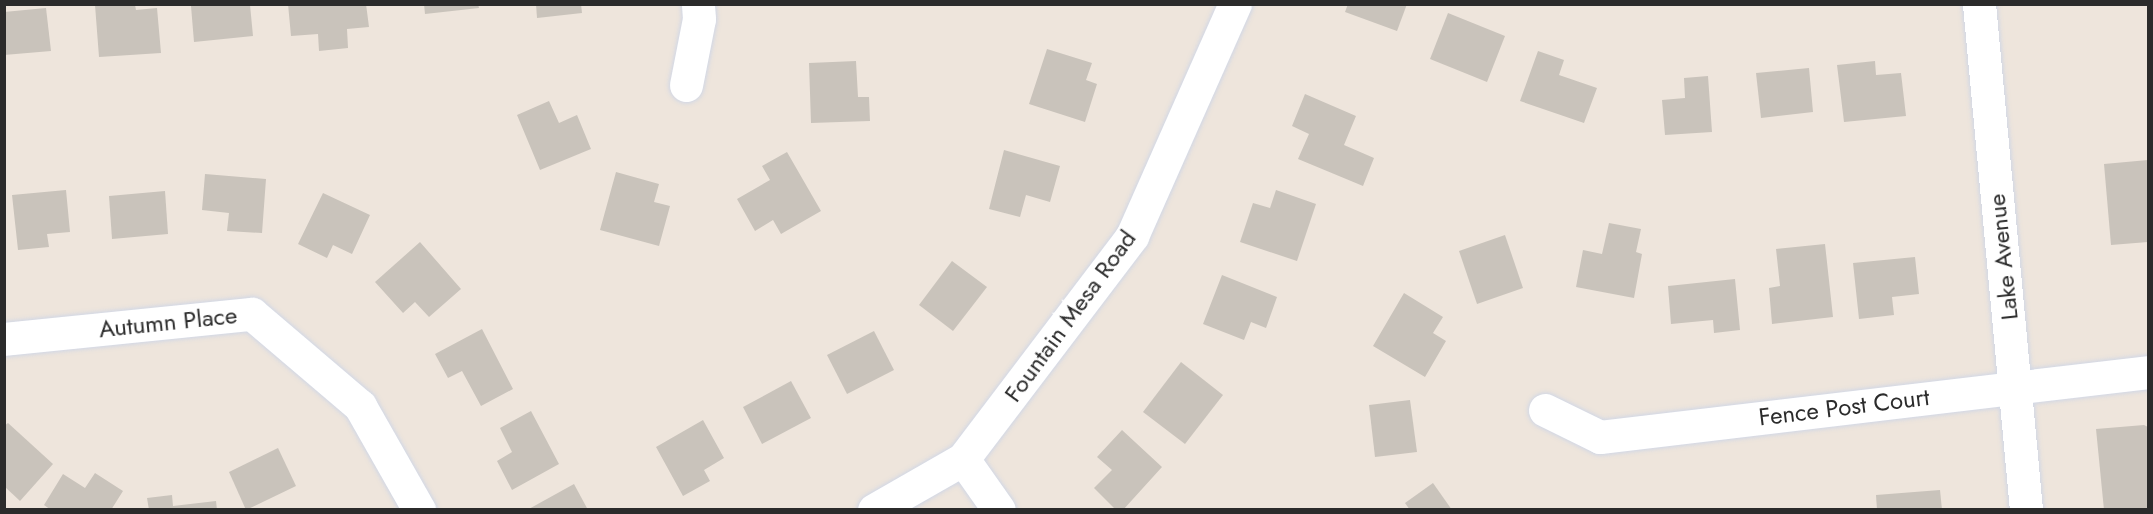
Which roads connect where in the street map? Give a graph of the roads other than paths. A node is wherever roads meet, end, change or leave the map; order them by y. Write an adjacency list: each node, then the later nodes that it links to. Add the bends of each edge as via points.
1 (698, 4): 4 (street, via 699,19)
2 (1236, 4): 9 (street, Fountain Mesa Road, via 1132,236)
3 (1979, 4): 7 (street, Lake Avenue)
4 (686, 85)
5 (4, 339): 10 (street, Autumn Place, via 252,314 360,406)
6 (2148, 372): 7 (street, Fence Post Court)
7 (2016, 386): 8 (street, Fence Post Court, via 1600,437); 13 (street, Lake Avenue)
8 (1545, 410)
9 (963, 459): 11 (street, Fountain Mesa Road); 12 (street)
10 (419, 510)
11 (874, 510)
12 (999, 510)
13 (2026, 510)

